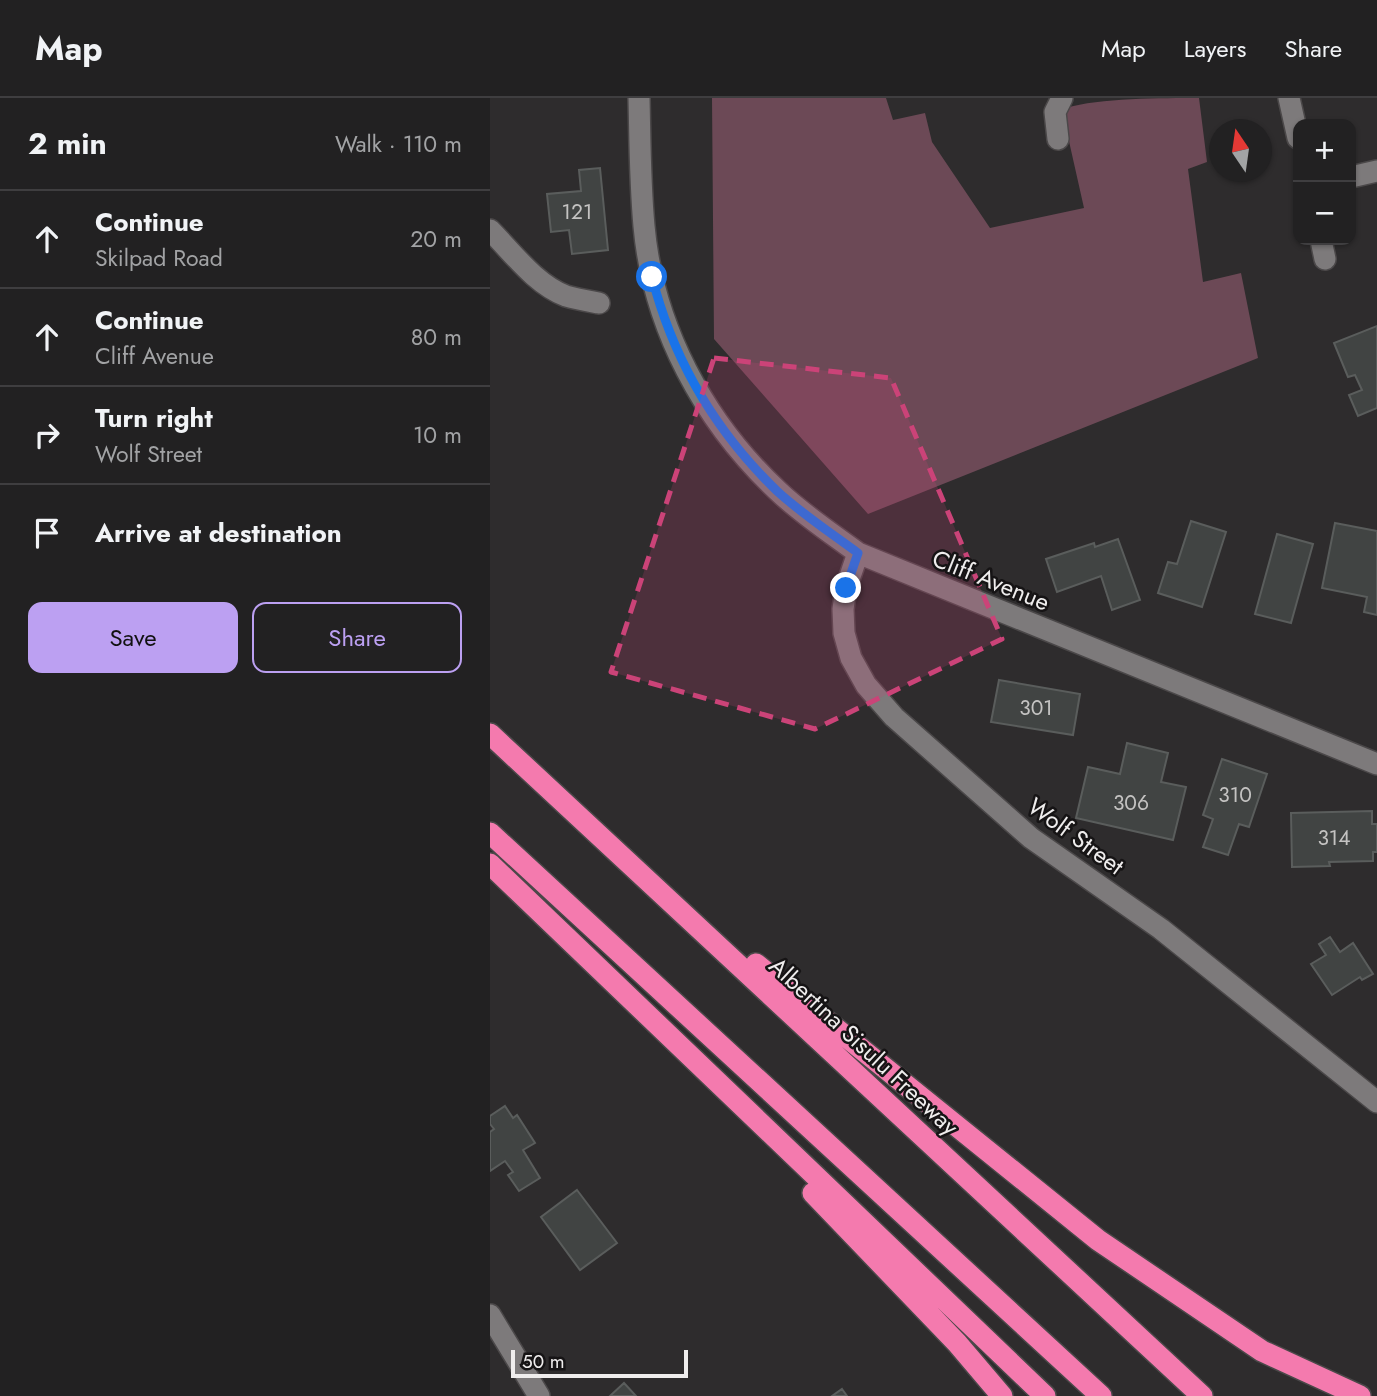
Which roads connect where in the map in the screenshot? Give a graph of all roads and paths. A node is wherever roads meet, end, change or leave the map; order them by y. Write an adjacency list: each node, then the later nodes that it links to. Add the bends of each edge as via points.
1 (639, 98): 10 (street, Cliff Avenue, via 644,228 652,277 669,334 687,372 740,451 778,492)
2 (1062, 98): 5 (street, via 1055,112)
3 (1289, 98): 4 (street)
4 (1294, 119)
5 (1058, 139)
6 (1377, 171): 7 (street)
7 (1356, 176)
8 (490, 230): 9 (street, via 550,287)
9 (599, 303)
10 (858, 553): 12 (street, Cliff Avenue); 17 (street, Wolf Street, via 846,588 844,633 866,685 894,717 1031,838 1161,929)
11 (490, 734): 15 (highway, Albertina Sisulu Freeway)
12 (1377, 764)
13 (490, 833): 22 (highway)
14 (490, 864): 16 (highway)
15 (688, 918): 23 (highway, Albertina Sisulu Freeway); 24 (highway, via 728,941 1098,1240 1262,1351)
16 (641, 1009): 20 (highway, via 697,1076 957,1343); 21 (highway)
17 (1377, 1102)
18 (490, 1315): 19 (street)
19 (540, 1396)
20 (1002, 1396)
21 (1045, 1396)
22 (1101, 1396)
23 (1202, 1396)
24 (1360, 1396)

